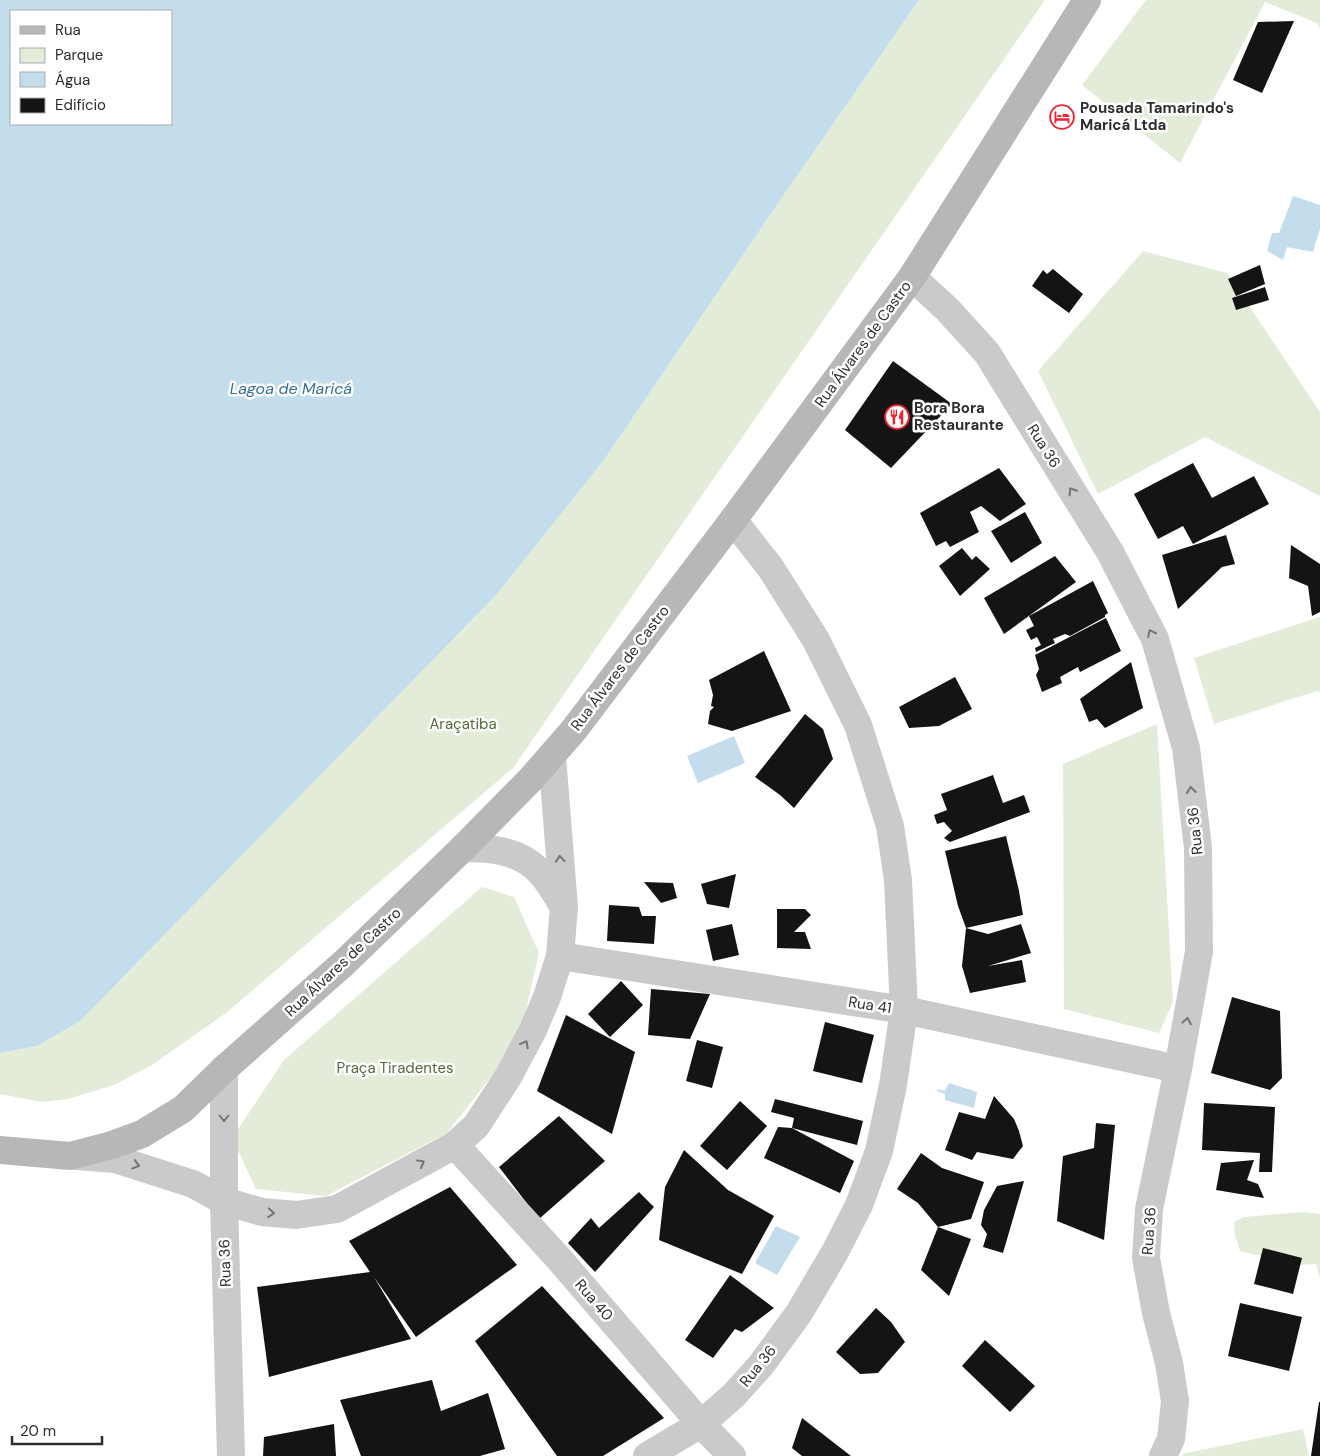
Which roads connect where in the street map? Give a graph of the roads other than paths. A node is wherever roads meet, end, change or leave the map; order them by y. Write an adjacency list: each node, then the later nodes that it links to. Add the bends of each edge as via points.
1 (1087, 0): 2 (street, Rua Álvares de Castro)
2 (912, 277): 3 (street, Rua Álvares de Castro); 10 (street, Rua 36, one-way to 2, via 1199,952 1198,848 1186,748 1155,639 1110,552 987,353)
3 (733, 520): 4 (street, Rua Álvares de Castro); 8 (street, Rua 36, via 770,567 816,640 858,725 890,826 898,880)
4 (552, 756): 5 (street, Rua Álvares de Castro); 6 (street, one-way to 4)
5 (463, 848): 6 (street, via 501,850 529,862 540,872); 9 (street, Rua Álvares de Castro, via 345,962)
6 (564, 907): 7 (street)
7 (560, 956): 8 (street, Rua 41); 11 (street, one-way to 7, via 476,1126 508,1077 533,1030)
8 (904, 1010): 10 (street, Rua 41); 15 (street, Rua 36, via 879,1151 859,1206 831,1260 766,1358 734,1395)
9 (224, 1069): 13 (street, Rua Álvares de Castro, via 183,1109 142,1134); 14 (street, Rua 36, one-way to 14)
10 (1178, 1069): 19 (street, Rua 36, via 1149,1209 1146,1258 1175,1401 1172,1440)
11 (455, 1145): 14 (street, one-way to 11, via 262,1212 296,1215 337,1209); 15 (street, Rua 40, via 560,1260)
12 (0, 1150): 13 (street, Rua Álvares de Castro)
13 (70, 1156): 14 (street, one-way to 14, via 115,1159 159,1172 193,1184)
14 (224, 1202): 16 (street, Rua 36)
15 (701, 1424): 17 (street, Rua 36); 18 (street, Rua 40)
16 (231, 1456)
17 (647, 1456)
18 (732, 1456)
19 (1163, 1456)

